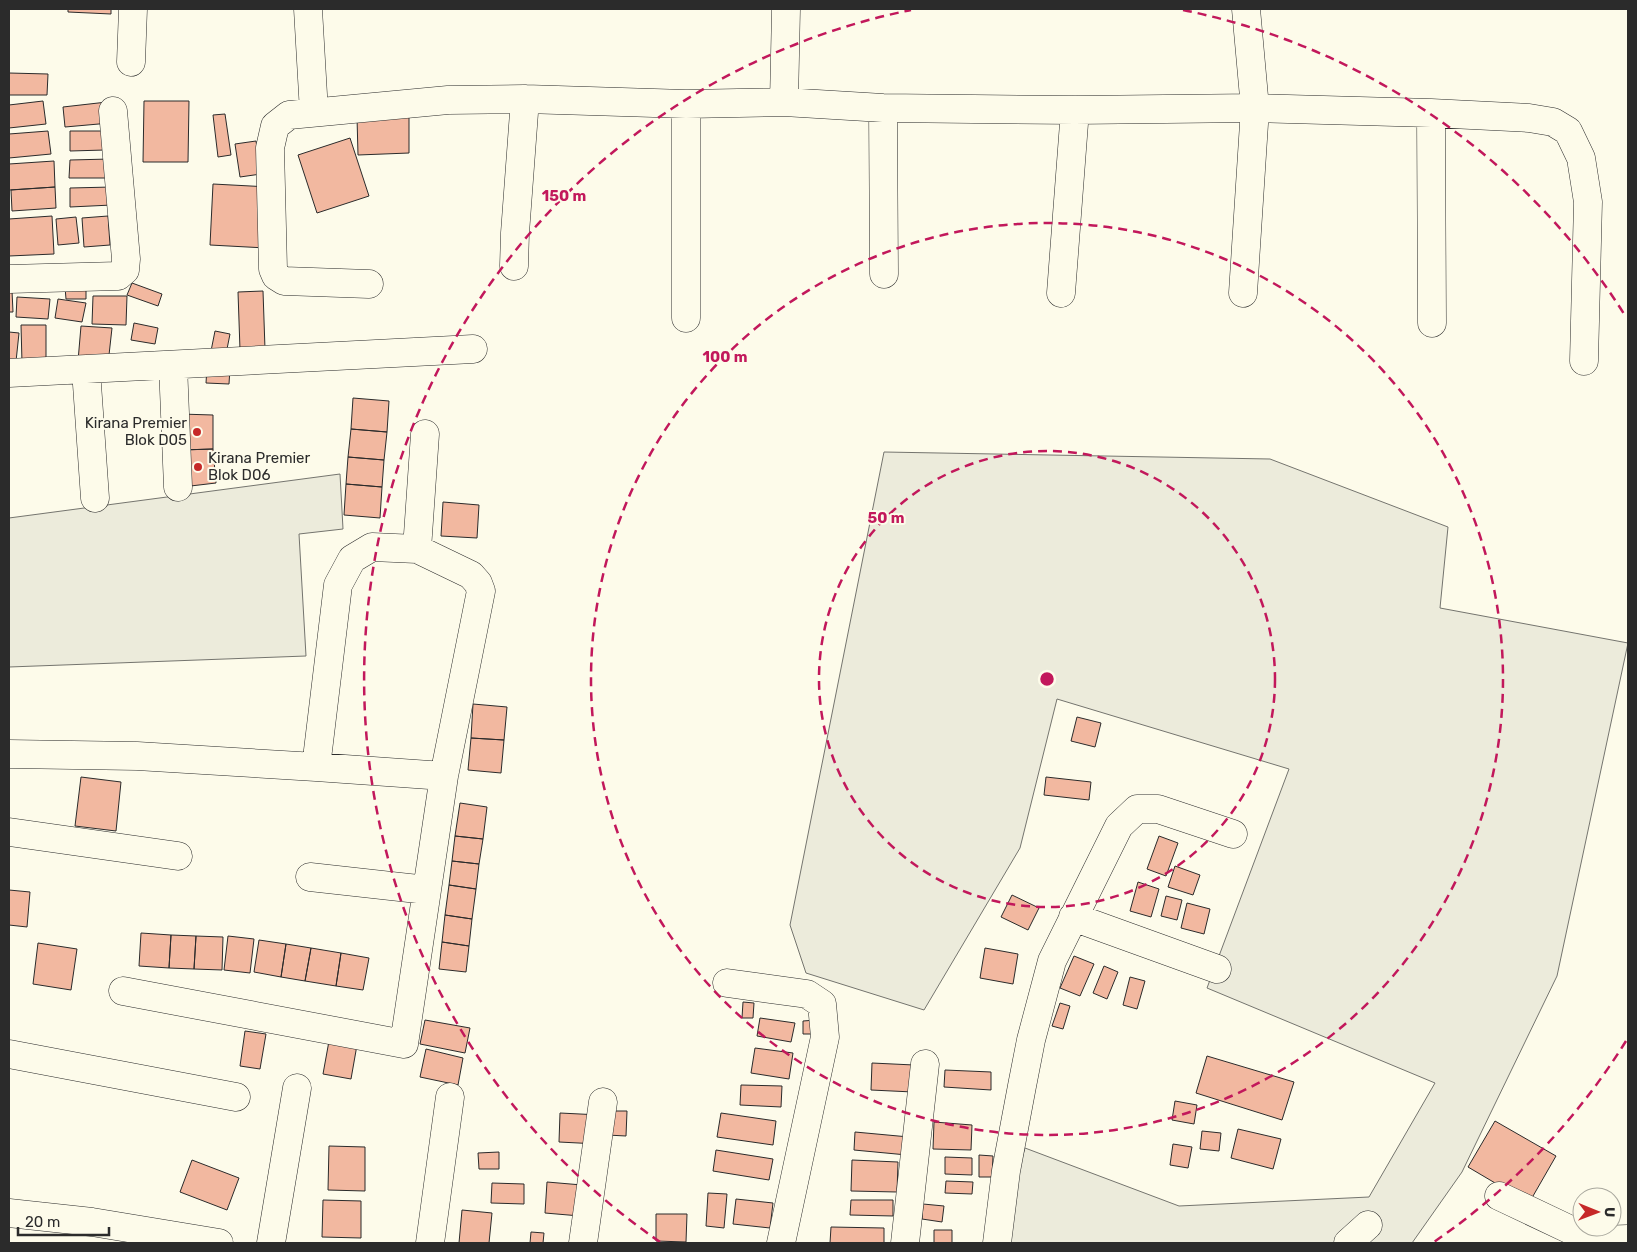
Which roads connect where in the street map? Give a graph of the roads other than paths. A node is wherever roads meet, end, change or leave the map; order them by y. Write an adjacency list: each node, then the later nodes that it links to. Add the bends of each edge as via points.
1 (133, 9): 5 (street)
2 (308, 9): 13 (street)
3 (786, 9): 7 (street)
4 (1246, 9): 10 (street)
5 (131, 62)
6 (525, 99): 8 (street); 13 (street, via 448,100); 15 (street)
7 (784, 102): 8 (street); 9 (street)
8 (686, 104): 21 (street)
9 (883, 108): 12 (street); 16 (street)
10 (1255, 108): 12 (street); 14 (street); 20 (street)
11 (113, 110): 17 (street, via 125,270 118,276)
12 (1075, 110): 19 (street)
13 (314, 112): 18 (street, via 289,115 275,126 270,148 273,269 276,276 284,281)
14 (1432, 113): 22 (street); 24 (street, via 1529,118 1553,122 1568,131 1581,158 1588,202)
15 (514, 266)
16 (884, 274)
17 (9, 279)
18 (369, 284)
19 (1062, 293)
20 (1243, 293)
21 (686, 318)
22 (1432, 323)
23 (472, 349): 25 (street)
24 (1584, 360)
25 (173, 365): 26 (street); 29 (street)
26 (86, 370): 27 (street); 30 (street)
27 (9, 373)
28 (425, 434): 31 (street)
29 (178, 487)
30 (94, 498)
31 (417, 549): 33 (street, via 372,547 352,559 338,585); 34 (street, via 471,576 481,591)
32 (9, 754): 33 (street, via 137,756)
33 (316, 767): 34 (street)
34 (444, 776): 39 (street)
35 (9, 832): 37 (street)
36 (1233, 834): 40 (street, via 1158,809 1137,809 1119,826)
37 (178, 856)
38 (310, 877): 39 (street)
39 (427, 890): 43 (street, via 404,1044)
40 (1073, 917): 41 (street); 60 (street, via 1052,961 1031,1040 1006,1171)
41 (1218, 968)
42 (727, 983): 58 (street, via 807,994 822,1004 825,1037)
43 (123, 991)
44 (9, 1054): 47 (street)
45 (925, 1064): 59 (street)
46 (297, 1088): 55 (street)
47 (236, 1097)
48 (450, 1097): 56 (street)
49 (604, 1102): 57 (street)
50 (1499, 1196): 53 (street, via 1575,1232 1599,1240)
51 (9, 1213): 54 (street, via 92,1222)
52 (1368, 1225): 61 (street)
53 (1628, 1239)
54 (219, 1243)
55 (271, 1243)
56 (430, 1243)
57 (583, 1243)
58 (781, 1243)
59 (905, 1243)
60 (997, 1243)
61 (1348, 1243)

